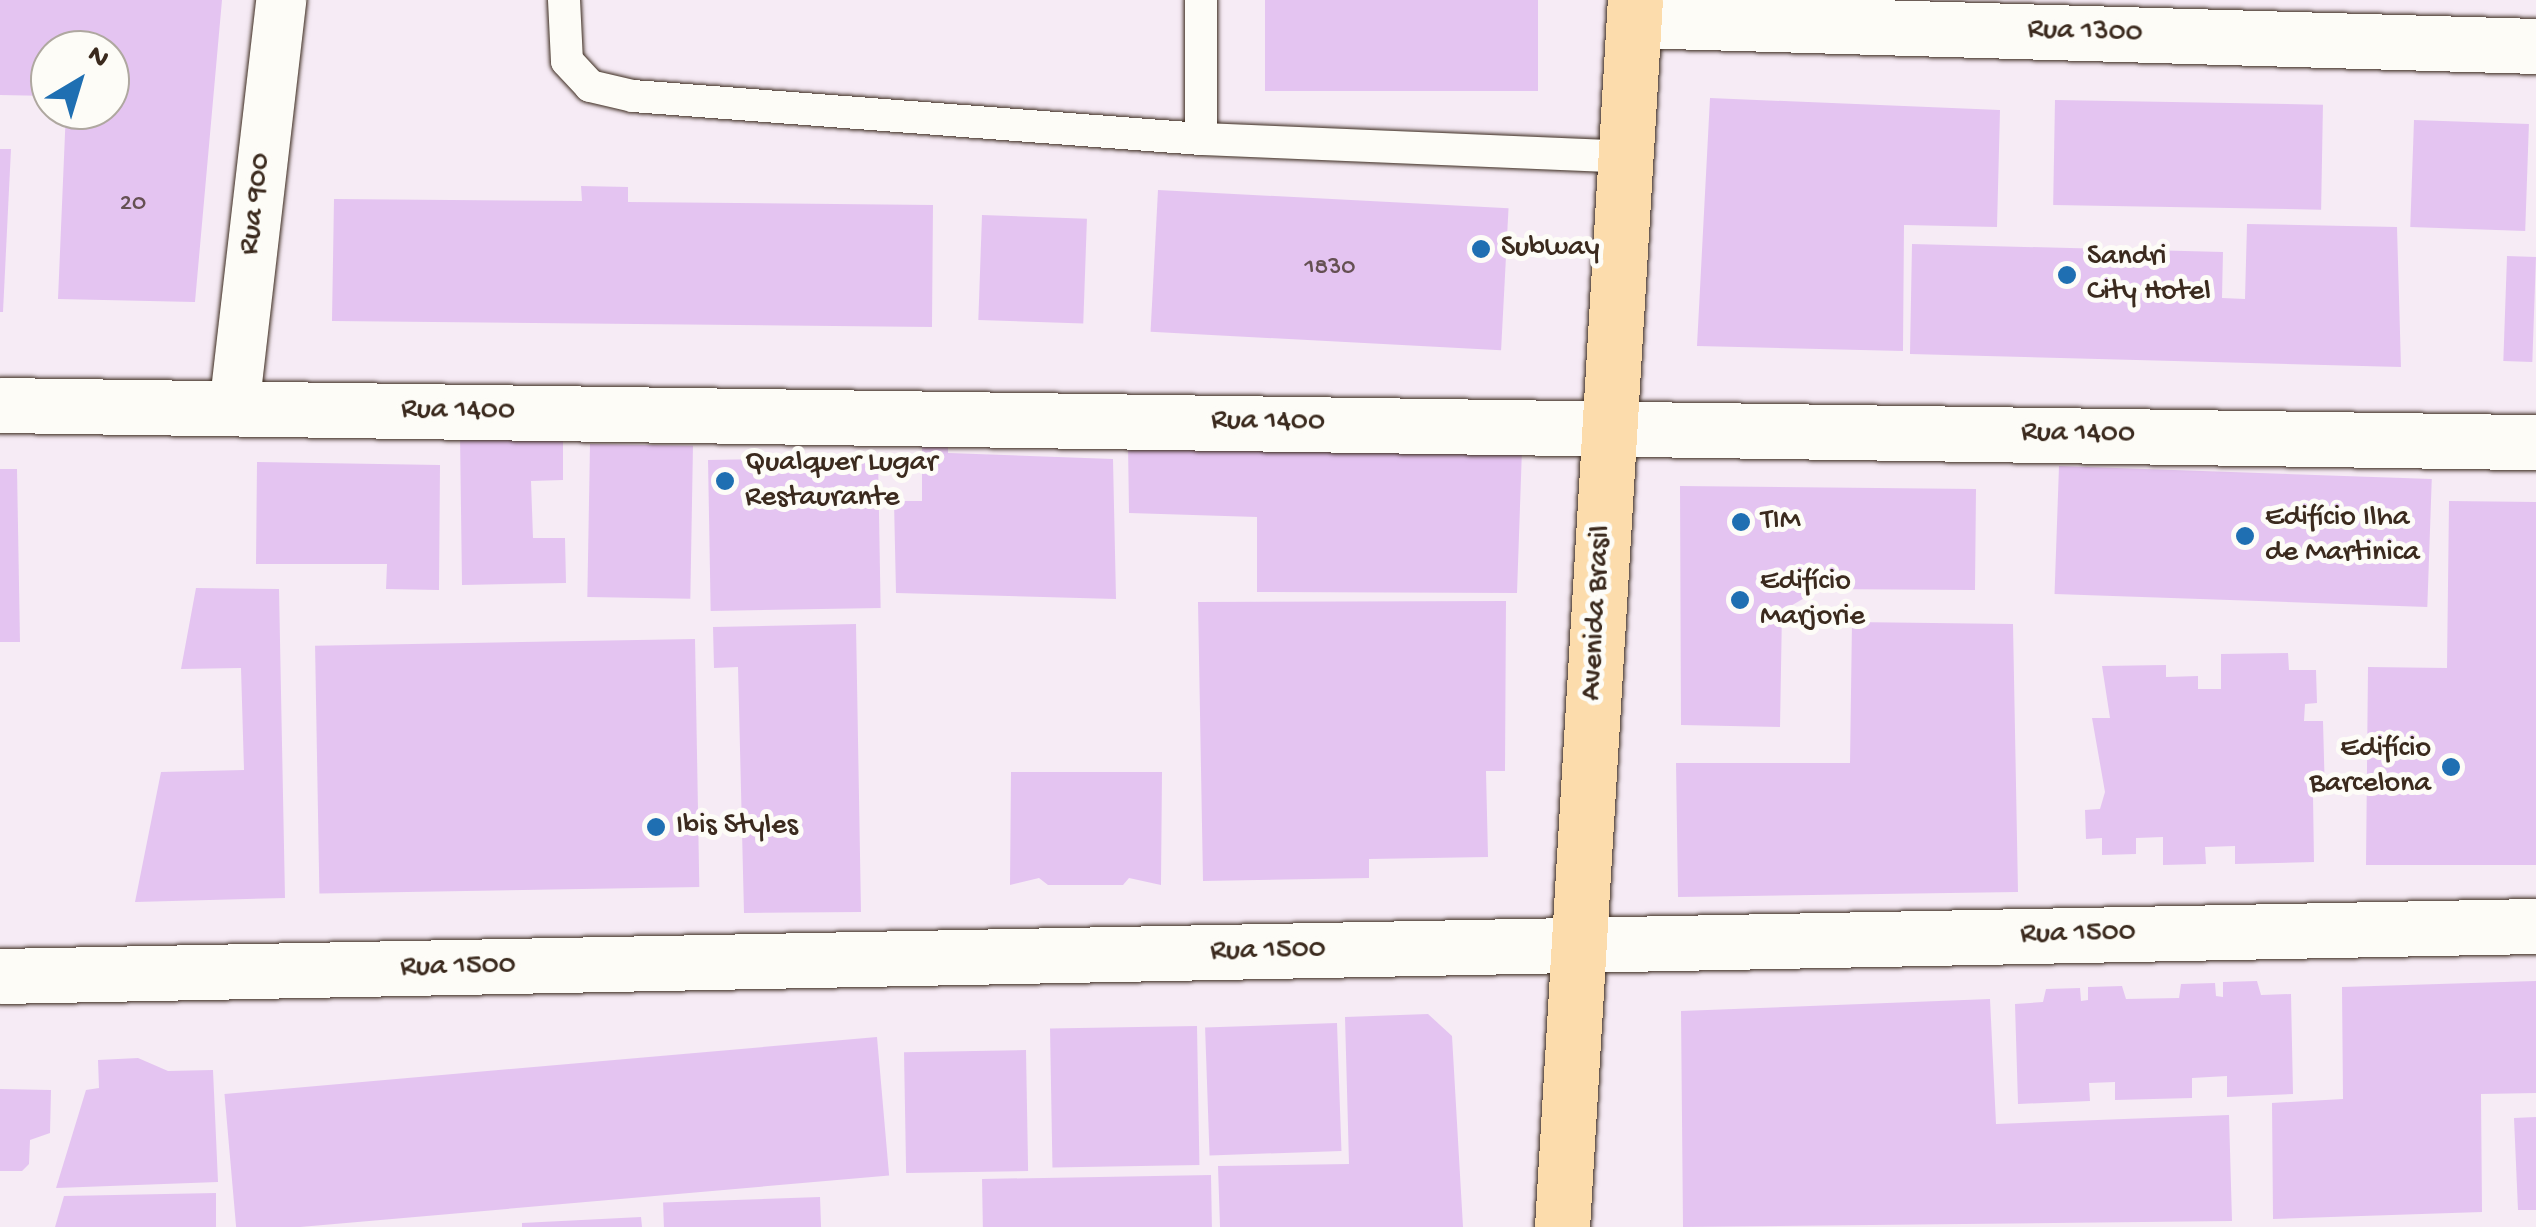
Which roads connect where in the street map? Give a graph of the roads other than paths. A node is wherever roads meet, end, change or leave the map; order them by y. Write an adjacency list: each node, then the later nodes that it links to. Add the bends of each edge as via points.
1 (281, 0): 9 (street, Rua 900)
2 (564, 0): 6 (lane, via 567,61 590,86 633,96)
3 (1200, 0): 6 (lane)
4 (1634, 10): 5 (street, Rua 1300); 7 (main road, Avenida Brasil)
5 (2536, 46)
6 (1200, 139): 7 (lane)
7 (1623, 157): 10 (main road, Avenida Brasil)
8 (0, 405): 9 (street, Rua 1400)
9 (234, 409): 10 (street, Rua 1400)
10 (1609, 427): 11 (street, Rua 1400); 13 (main road, Avenida Brasil)
11 (2536, 442)
12 (2536, 926): 13 (street, Rua 1500)
13 (1578, 946): 14 (street, Rua 1500); 15 (main road, Avenida Brasil)
14 (0, 976)
15 (1562, 1227)

